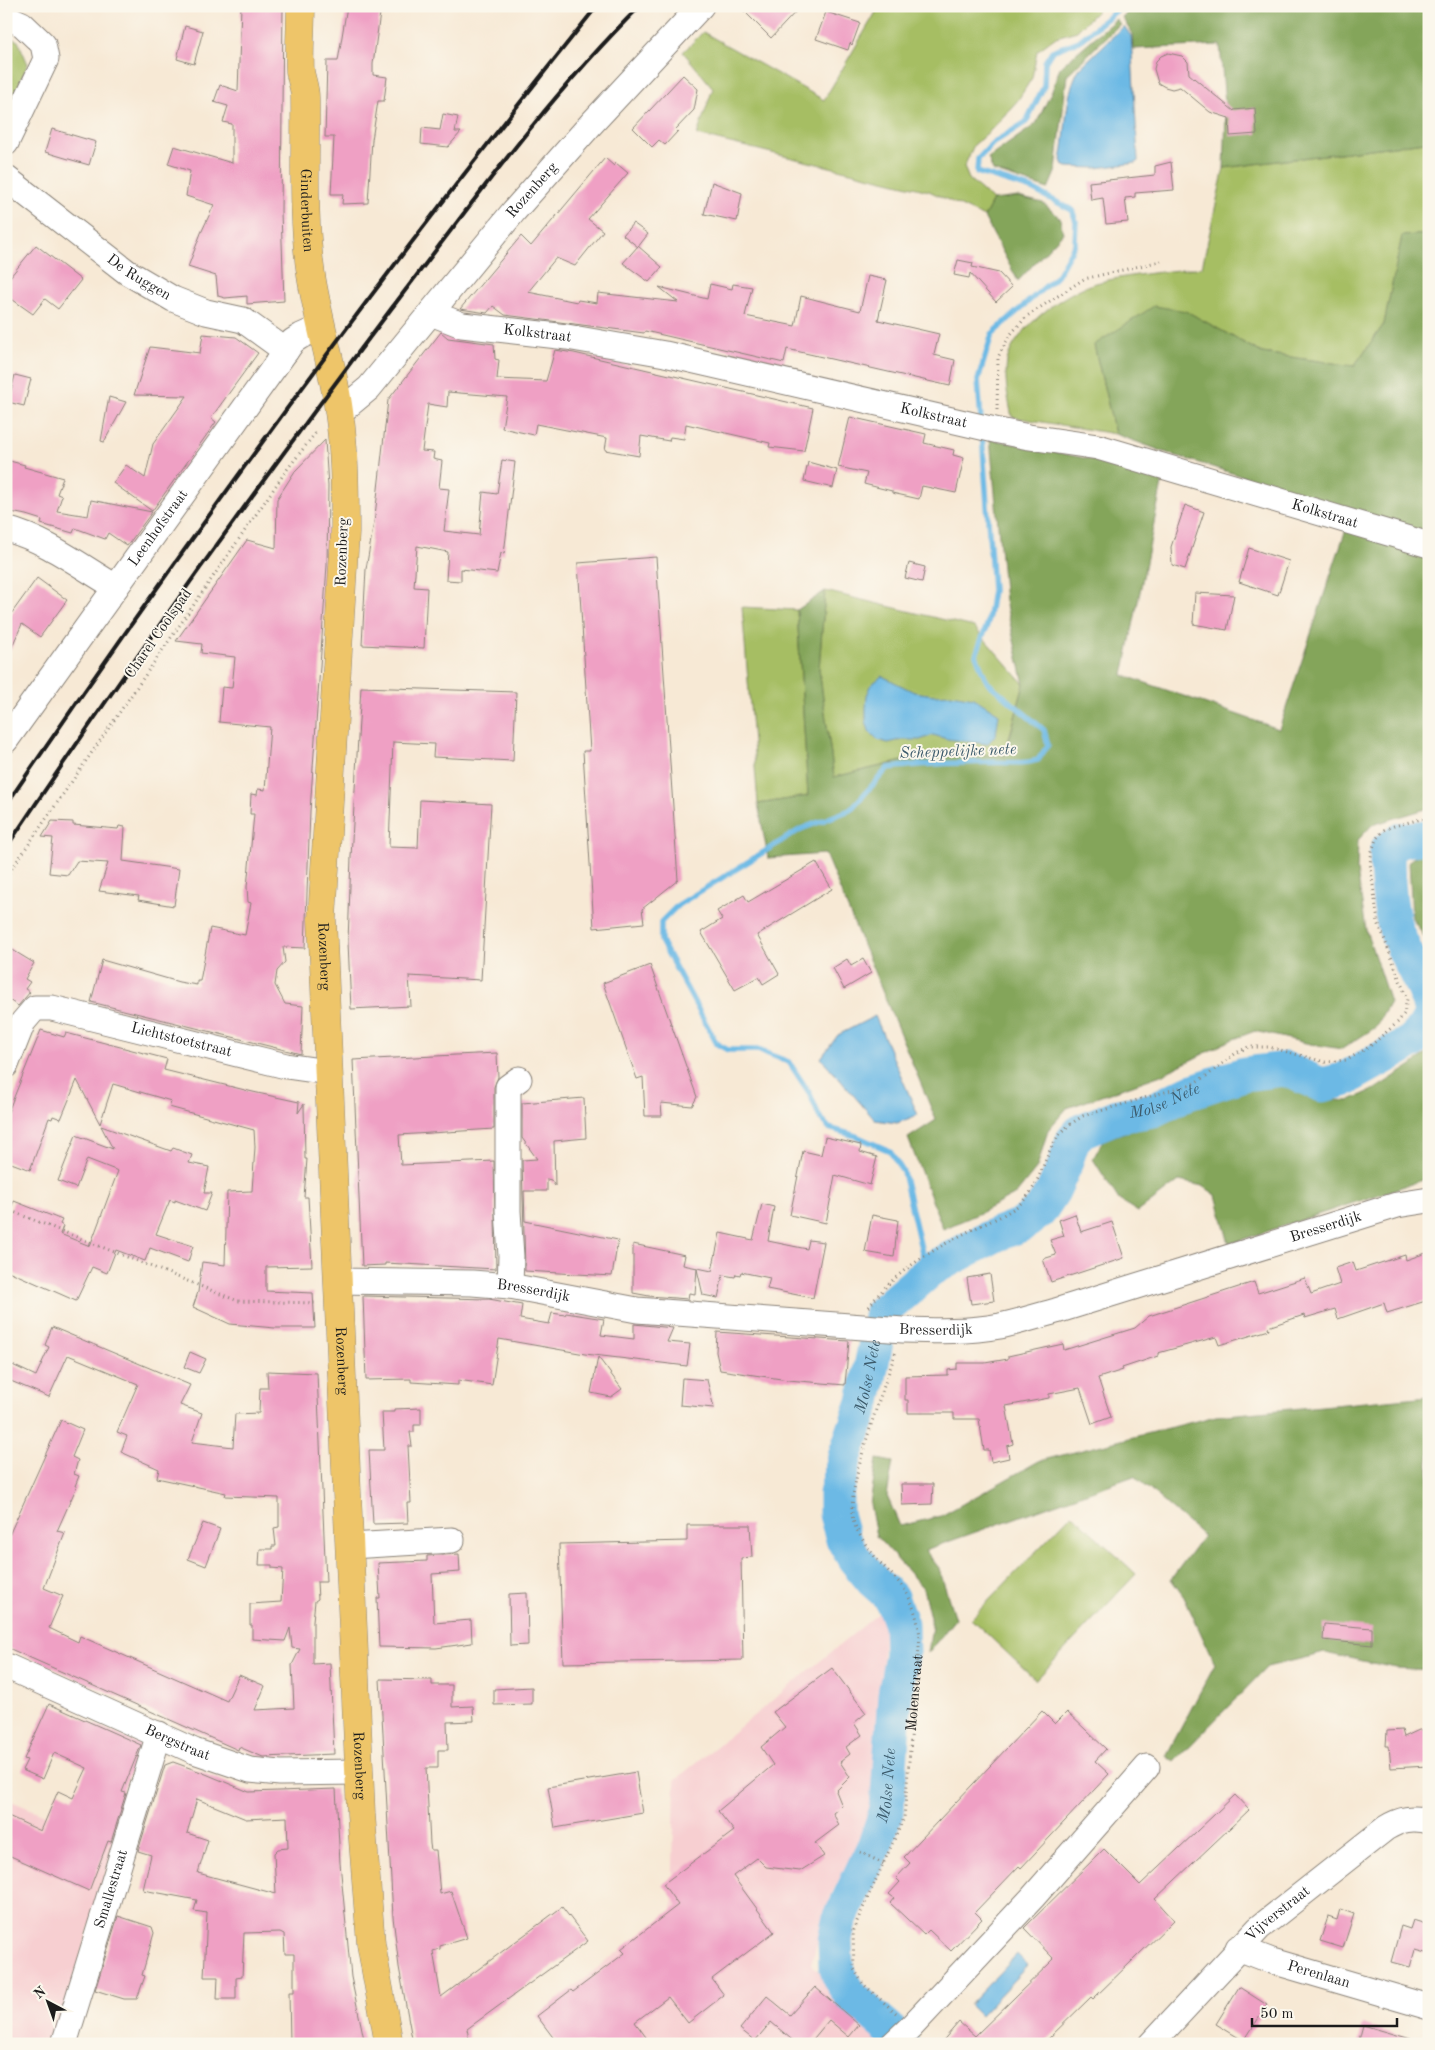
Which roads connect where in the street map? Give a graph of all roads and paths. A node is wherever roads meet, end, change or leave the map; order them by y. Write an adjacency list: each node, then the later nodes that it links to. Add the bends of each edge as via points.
1 (301, 6): 8 (main road, Ginderbuiten, via 300,72 305,94 304,200 311,275)
2 (702, 6): 7 (street, Rozenberg, via 514,211)
3 (6, 17): 4 (street, via 22,24 42,44 46,59)
4 (6, 143)
5 (6, 178): 9 (street, De Ruggen, via 126,272 173,299 206,312 243,320)
6 (1161, 261): 11 (path, via 1084,279 1027,316 1010,335 998,357)
7 (431, 313): 10 (street, Rozenberg, via 369,388); 11 (street, Kolkstraat, via 462,324 665,354)
8 (321, 327): 9 (street, Leenhofstraat, via 293,341); 10 (main road, Ginderbuiten)
9 (286, 351): 14 (street, Leenhofstraat)
10 (340, 412): 17 (path, Charel Coolspad, via 319,429 286,471); 19 (main road, Rozenberg, via 345,533 322,919)
11 (994, 430): 13 (street, Kolkstraat, via 1098,447)
12 (6, 529): 14 (street, via 44,543)
13 (1429, 545)
14 (116, 587): 15 (street, Leenhofstraat)
15 (6, 740)
16 (1429, 817): 25 (path, Molenstraat, via 1384,830 1372,851 1370,863 1378,922 1407,999 1404,1014 1386,1034 1347,1060 1320,1061 1269,1047 1248,1047 1192,1084 1083,1116 1060,1133 1036,1184 1020,1204 951,1240 916,1263 899,1275 871,1304)
17 (6, 877)
18 (6, 1065): 19 (street, Lichtstoetstraat, via 23,1022 35,1008 52,1008 286,1066)
19 (328, 1072): 24 (main road, Rozenberg)
20 (519, 1079): 23 (street, via 508,1087)
21 (1429, 1200): 25 (street, Bresserdijk, via 1397,1205 1000,1326 946,1331)
22 (6, 1209): 24 (path, via 238,1301 289,1304)
23 (510, 1286): 24 (street, Bresserdijk, via 472,1283); 25 (street, Bresserdijk, via 637,1310)
24 (338, 1291): 27 (main road, Rozenberg)
25 (880, 1328): 34 (path, Molenstraat, via 853,1492 852,1520 872,1554 908,1594 920,1636 904,1818)
26 (452, 1540): 27 (street)
27 (350, 1546): 31 (main road, Rozenberg)
28 (6, 1666): 29 (street, Bergstraat)
29 (159, 1734): 31 (street, Bergstraat, via 194,1751 250,1770); 38 (street, Smallestraat)
30 (1146, 1767): 37 (street, via 1033,1897)
31 (359, 1772): 39 (main road, Rozenberg, via 371,1944)
32 (1429, 1821): 35 (street, Vijverstraat, via 1416,1818 1399,1820 1386,1828)
33 (860, 1852): 34 (path)
34 (884, 1864): 37 (path, Molenstraat, via 853,1930 854,1969)
35 (1238, 1948): 36 (street, Perenlaan); 40 (street, Vijverstraat)
36 (1429, 2007)
37 (903, 2035)
38 (64, 2044)
39 (389, 2044)
40 (1151, 2044)

